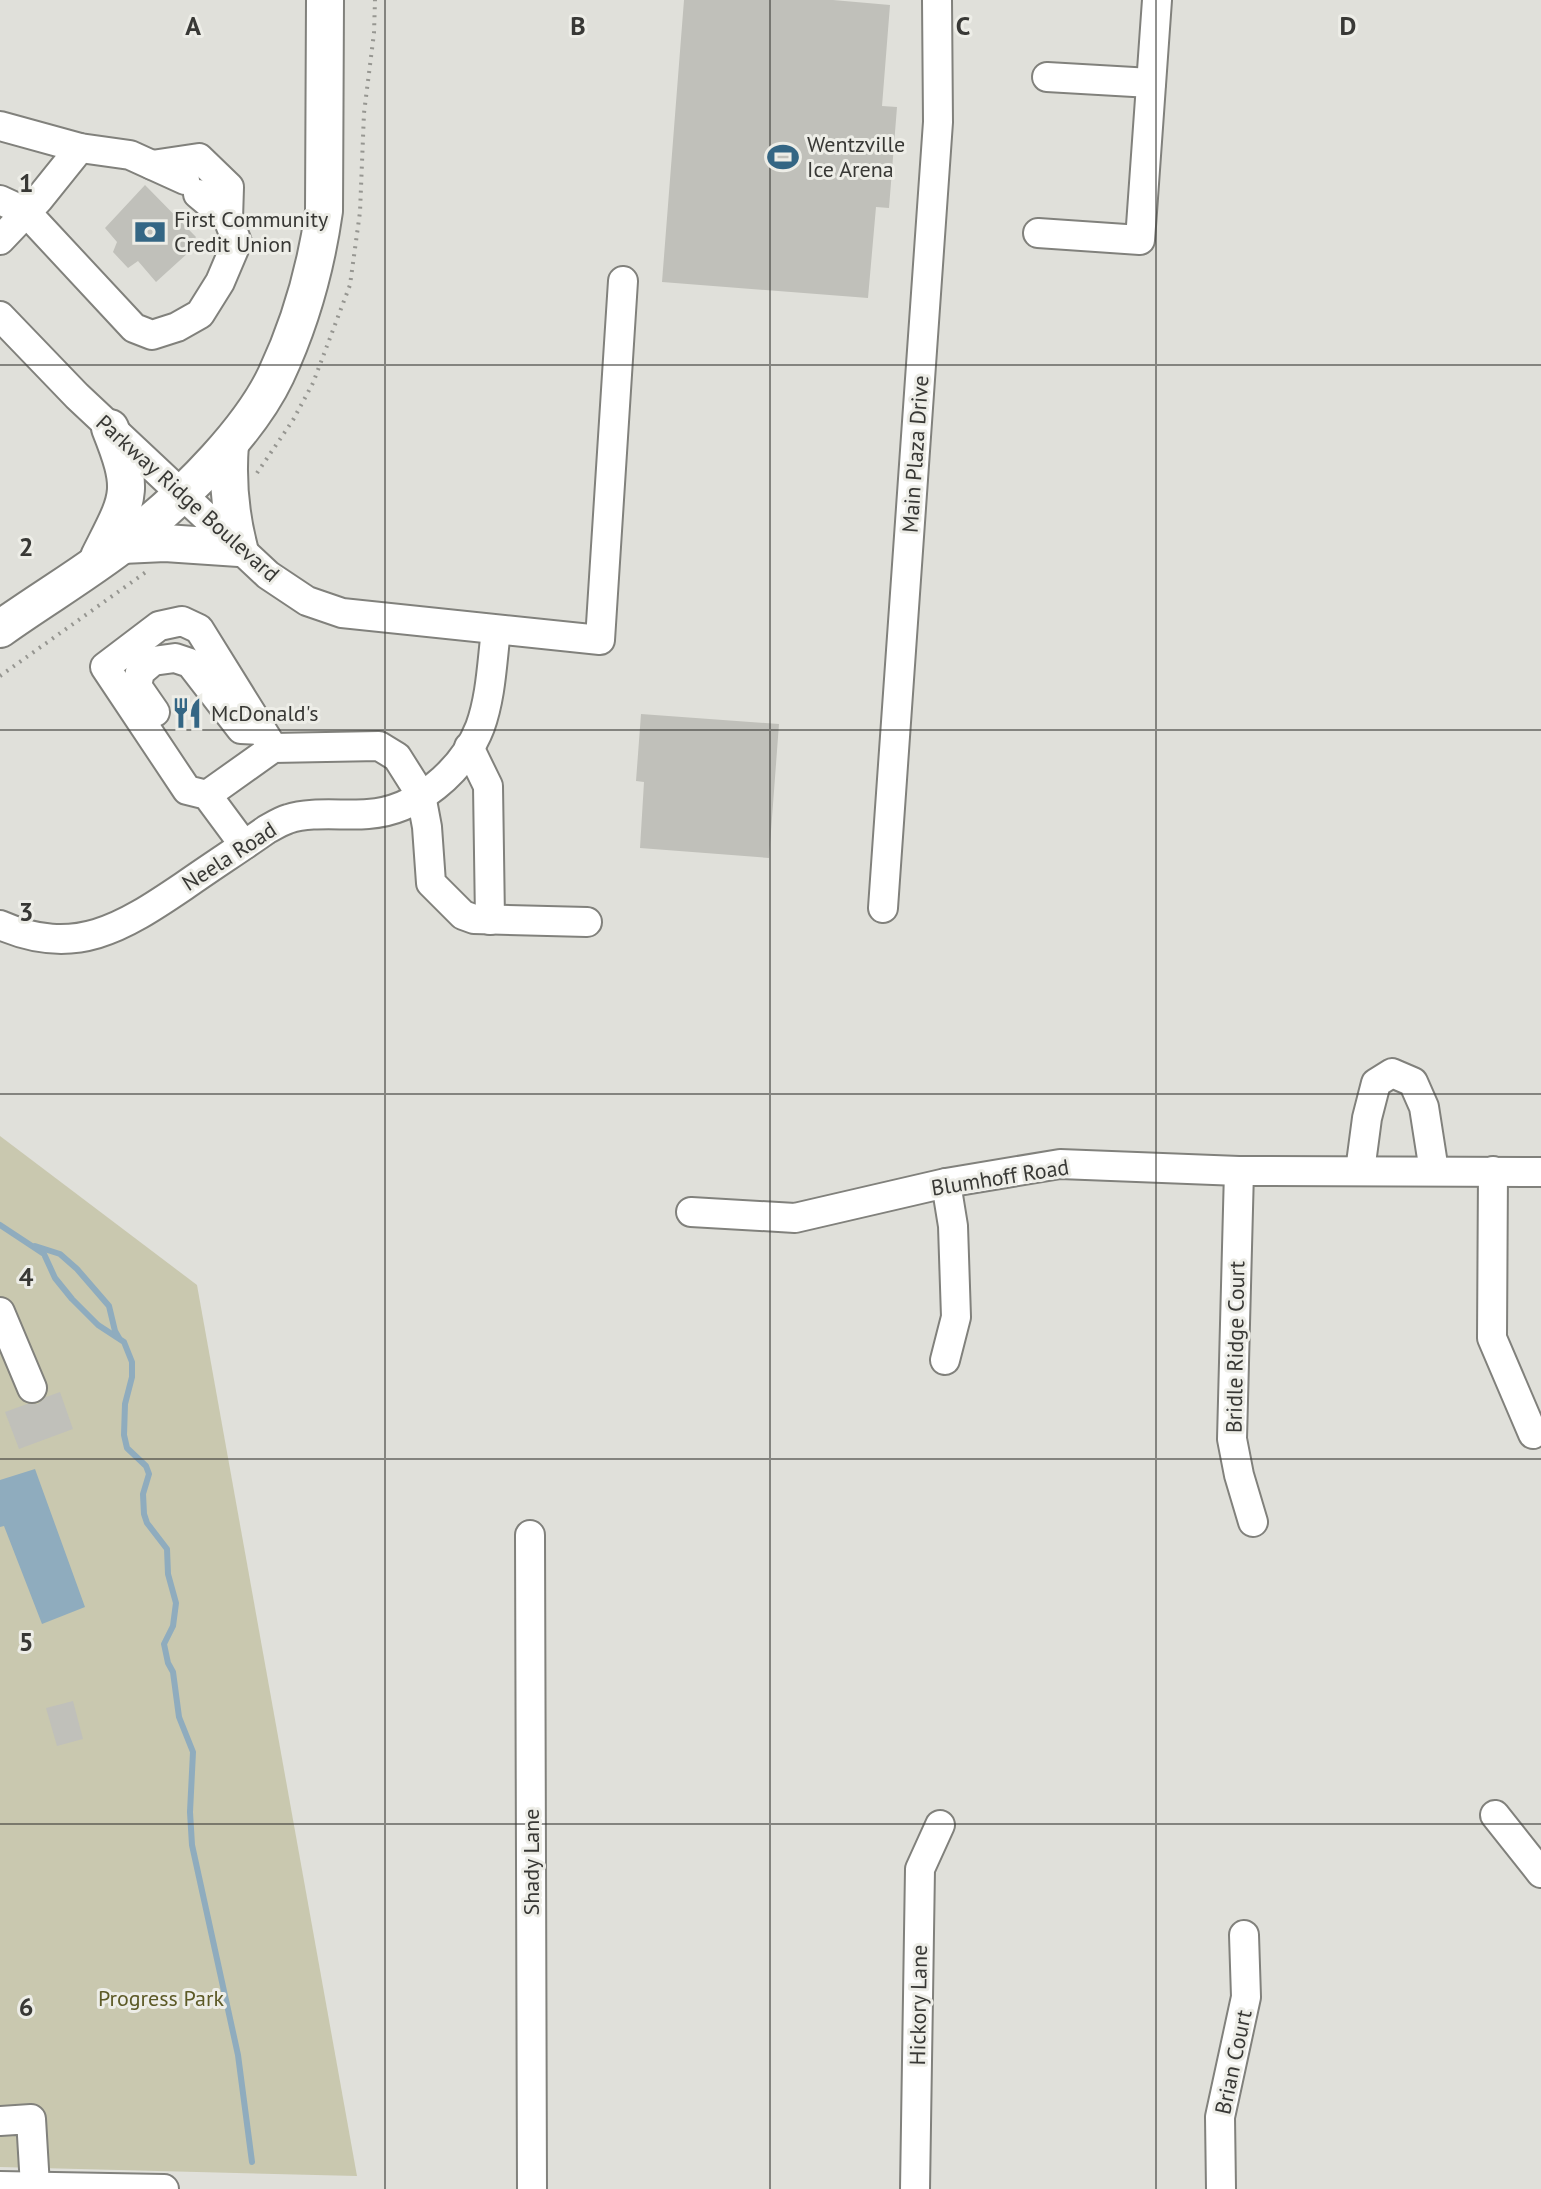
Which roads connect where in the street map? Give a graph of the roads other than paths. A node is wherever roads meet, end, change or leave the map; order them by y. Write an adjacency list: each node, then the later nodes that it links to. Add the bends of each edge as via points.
1 (325, 0): 17 (main road, via 320,242 276,376)
2 (937, 0): 28 (street, Main Plaza Drive, via 938,122)
3 (1157, 0): 5 (street)
4 (1047, 77): 5 (street)
5 (1151, 83): 12 (street, via 1140,240)
6 (0, 126): 7 (street)
7 (80, 148): 8 (street, via 130,155); 10 (street)
8 (152, 165): 11 (street, via 192,187); 11 (street, via 199,158 229,187)
9 (0, 200): 10 (street)
10 (26, 212): 11 (street, via 134,328 152,335 200,314 237,242); 13 (street)
11 (228, 219)
12 (1038, 233)
13 (0, 240)
14 (623, 281): 22 (street, Parkway Ridge Boulevard, via 600,640)
15 (0, 316): 16 (street, Parkway Ridge Boulevard)
16 (110, 428): 18 (street, Parkway Ridge Boulevard); 20 (main road, via 125,464 126,499)
17 (230, 444): 18 (main road); 19 (main road, via 229,505)
18 (181, 493): 19 (street, Parkway Ridge Boulevard); 20 (main road)
19 (239, 548): 20 (main road, via 176,543); 22 (street, Parkway Ridge Boulevard, via 307,601 342,613)
20 (109, 553): 21 (main road)
21 (3, 626)
22 (496, 630): 24 (street, Neela Road, via 488,695)
23 (268, 739): 25 (street); 25 (street, via 199,629 182,621 148,634 105,667); 26 (street, via 379,746 397,757)
24 (469, 747): 26 (street, Neela Road, via 434,788); 29 (street, via 488,786)
25 (197, 792): 27 (street)
26 (421, 795): 27 (street, Neela Road, via 371,814 289,818); 29 (street, via 431,883 463,915)
27 (244, 845): 31 (street, Neela Road, via 135,919 107,931 51,939)
28 (883, 908)
29 (490, 920): 30 (street)
30 (587, 922)
31 (0, 925)
32 (1239, 1171): 33 (street, Blumhoff Road); 37 (street, Blumhoff Road, via 1060,1164); 43 (street, Bridle Ridge Court, via 1232,1439)
33 (1360, 1171): 34 (street, Blumhoff Road); 34 (street, via 1376,1083 1392,1073 1413,1082 1424,1107)
34 (1434, 1171): 35 (street, Blumhoff Road)
35 (1493, 1171): 36 (street, Blumhoff Road); 42 (street, via 1492,1338)
36 (1541, 1172)
37 (946, 1183): 38 (street, Blumhoff Road, via 795,1218); 40 (street, via 956,1317)
38 (691, 1212)
39 (0, 1312): 41 (street)
40 (945, 1360)
41 (32, 1388)
42 (1533, 1434)
43 (1253, 1522)
44 (530, 1535): 53 (street, Shady Lane)
45 (1495, 1815): 47 (street)
46 (940, 1825): 54 (street, Hickory Lane, via 920,1869)
47 (1541, 1873)
48 (1244, 1935): 55 (street, Brian Court, via 1246,1997 1220,2117)
49 (0, 2121): 51 (street, via 31,2119)
50 (0, 2186): 51 (street)
51 (35, 2186): 52 (street)
52 (164, 2189)
53 (532, 2189)
54 (915, 2189)
55 (1221, 2189)

